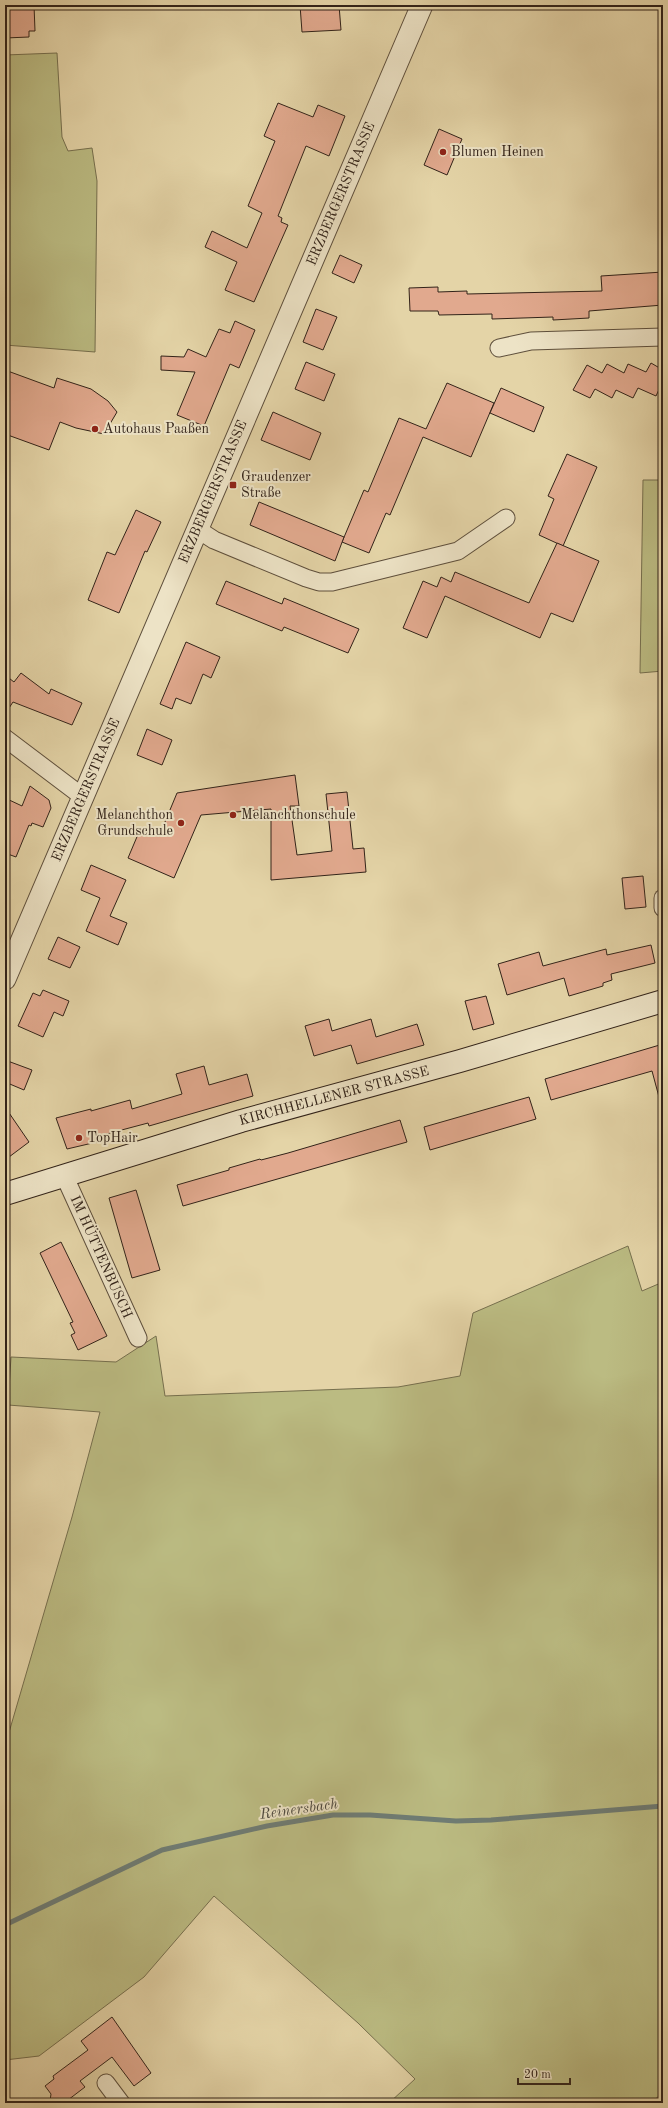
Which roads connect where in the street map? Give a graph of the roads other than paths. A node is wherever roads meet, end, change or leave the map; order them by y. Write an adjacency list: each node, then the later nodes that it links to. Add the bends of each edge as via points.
1 (422, 5): 5 (street, ERZBERGERSTRASSE)
2 (663, 337): 3 (street, via 531,341)
3 (499, 348)
4 (506, 518): 5 (street, via 458,551 332,582 306,578 214,540)
5 (197, 529): 7 (street, ERZBERGERSTRASSE)
6 (5, 738): 7 (street)
7 (83, 797): 10 (street, ERZBERGERSTRASSE)
8 (663, 898): 9 (street)
9 (663, 908)
10 (5, 979)
11 (663, 1001): 12 (main road, KIRCHHELLENER STRASSE, via 408,1076 241,1121)
12 (64, 1175): 13 (main road, KIRCHHELLENER STRASSE); 14 (street, IM HÜTTENBUSCH)
13 (5, 1194)
14 (138, 1338)
15 (106, 2083): 16 (street)
16 (121, 2103)

